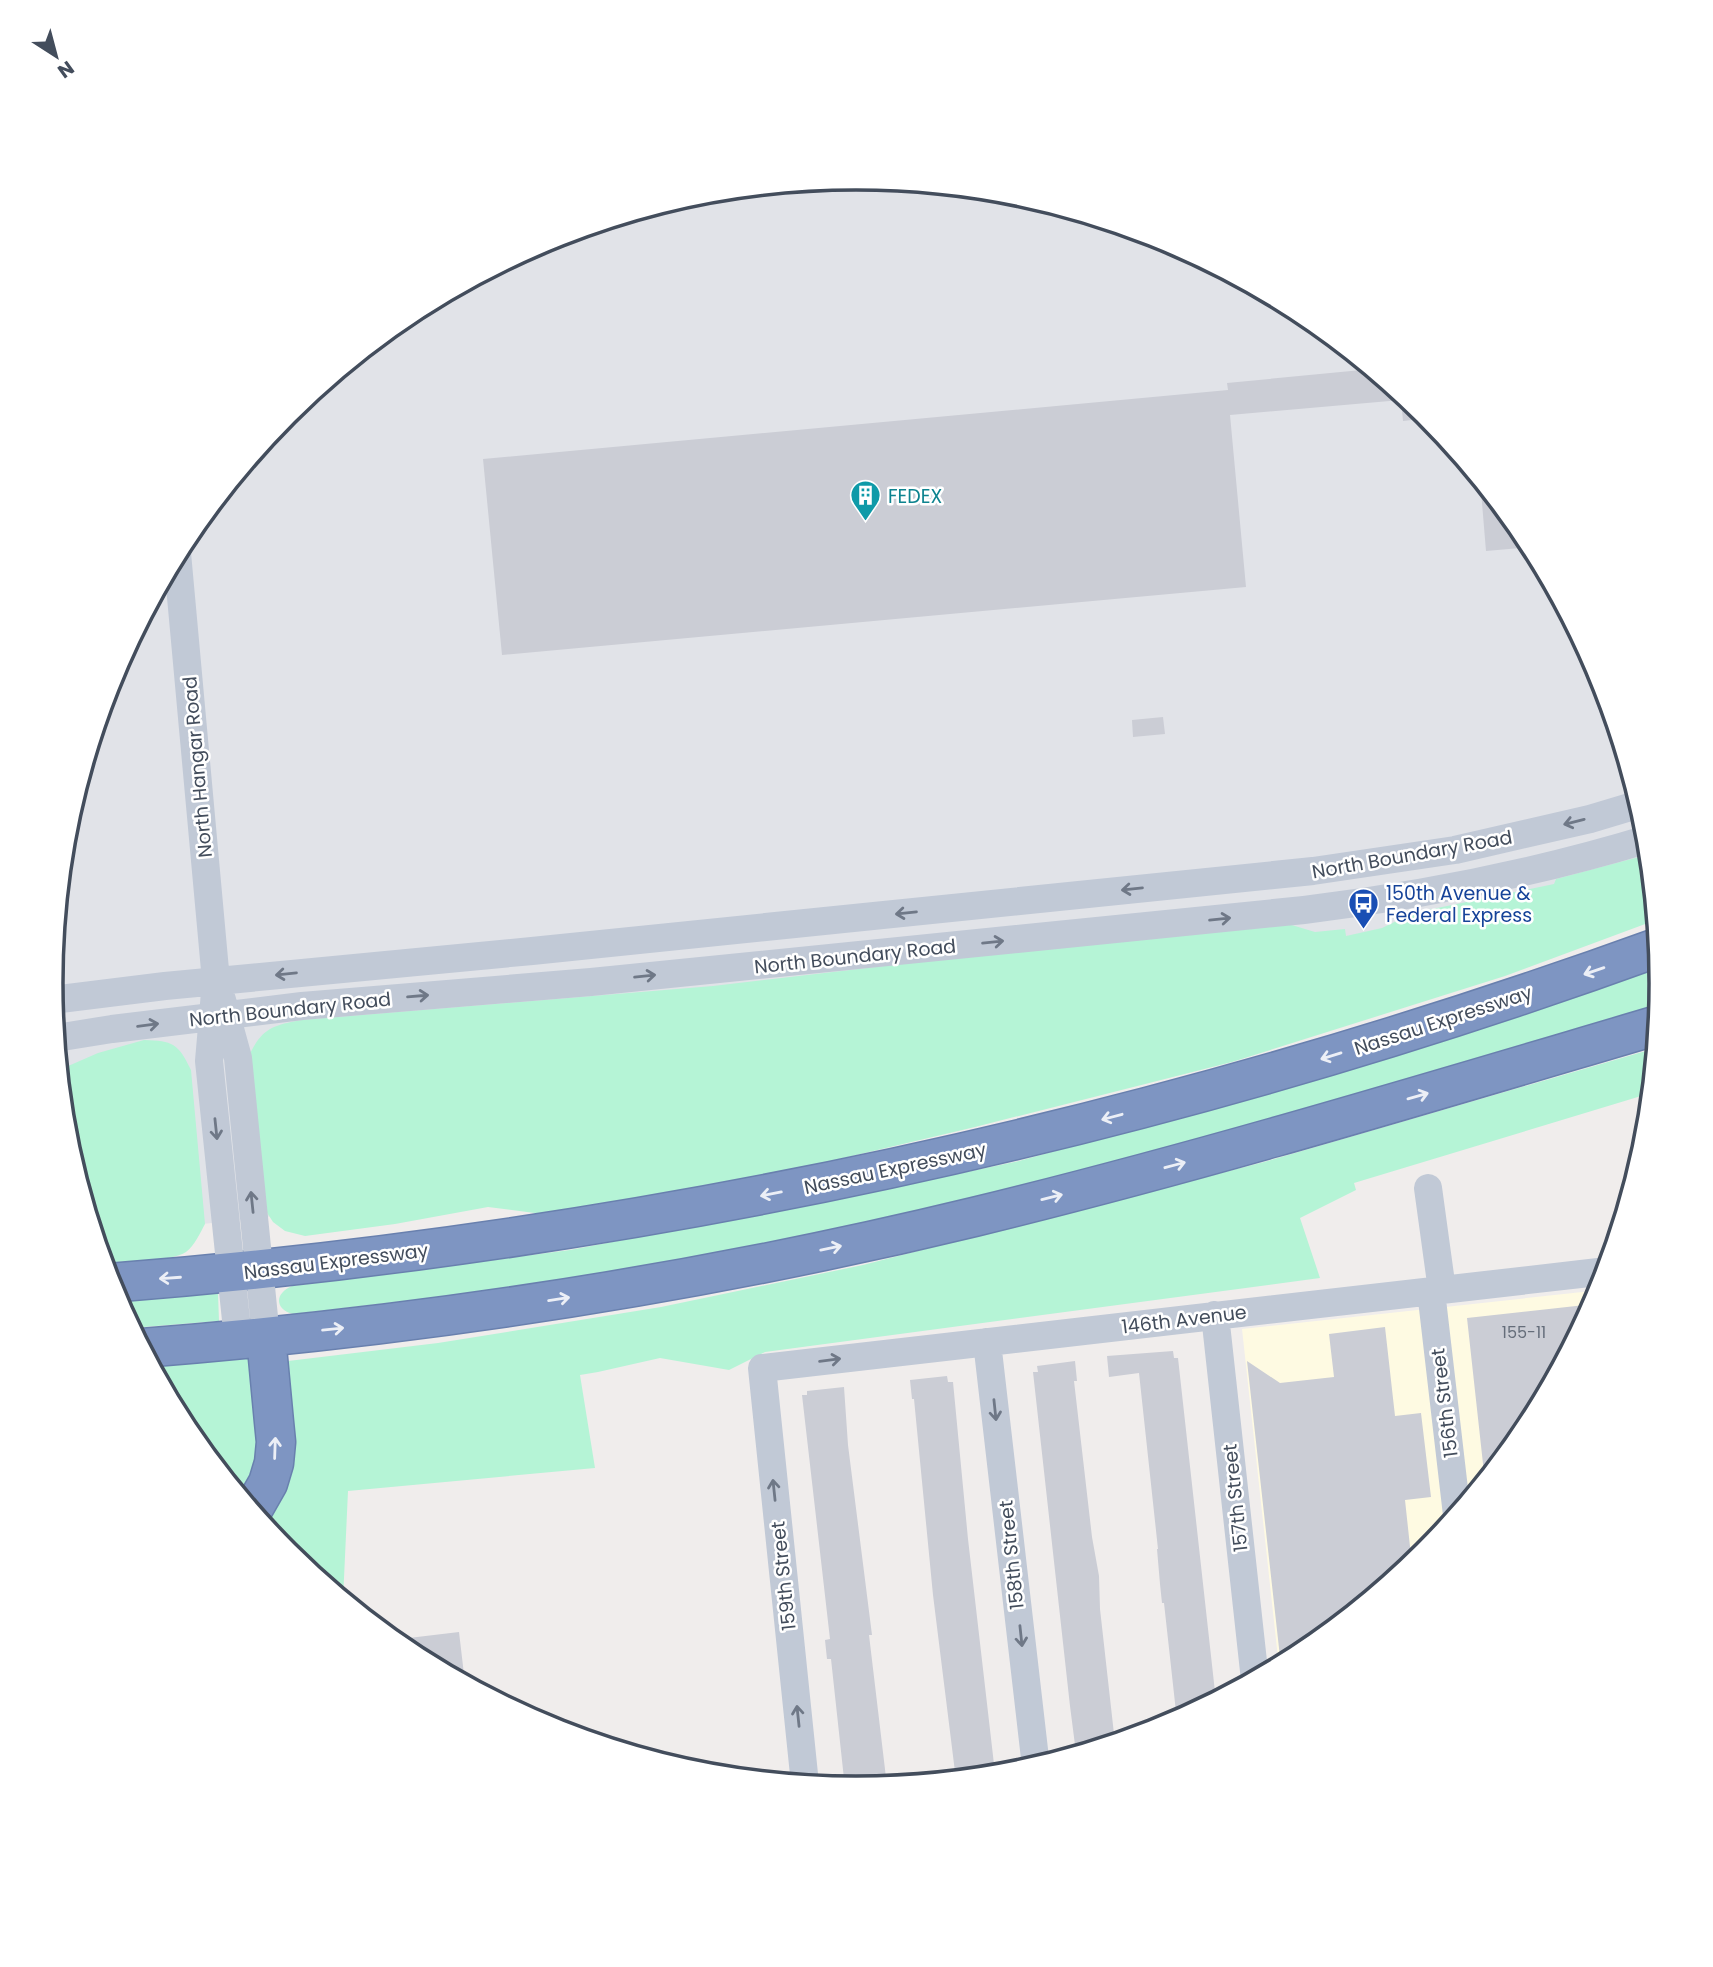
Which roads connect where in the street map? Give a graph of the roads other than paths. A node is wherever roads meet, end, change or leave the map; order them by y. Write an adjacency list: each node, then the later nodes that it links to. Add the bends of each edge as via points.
1 (179, 572): 5 (street, North Hangar Road)
2 (1630, 807): 5 (street, North Boundary Road, one-way to 5, via 1455,850 1359,866)
3 (1637, 842): 7 (street, North Boundary Road, one-way to 3, via 1304,910 1432,890)
4 (1649, 951): 11 (highway, Nassau Expressway, one-way to 11, via 1328,1057 974,1151 626,1220)
5 (216, 981): 6 (street, North Boundary Road); 7 (street, North Hangar Road)
6 (64, 998)
7 (220, 1016): 9 (street, North Boundary Road, one-way to 7); 11 (street, North Hangar Road, via 209,1061)
8 (1648, 1028): 16 (highway, one-way to 8, via 552,1300 902,1233 1178,1164)
9 (65, 1037)
10 (1428, 1188): 14 (street, 156th Street)
11 (245, 1272): 13 (highway, Nassau Expressway, one-way to 13); 16 (street, North Hangar Road)
12 (1595, 1272): 14 (street, 146th Avenue)
13 (121, 1282)
14 (1436, 1291): 15 (street, 146th Avenue); 21 (street, 156th Street)
15 (1215, 1315): 17 (street, 146th Avenue); 22 (street, 157th Street)
16 (252, 1338): 18 (highway); 20 (highway, one-way to 16, via 268,1483 276,1442)
17 (987, 1342): 19 (street, 146th Avenue, one-way to 17); 23 (street, 158th Street, one-way to 23)
18 (152, 1347)
19 (762, 1368): 24 (street, 159th Street, one-way to 19)
20 (257, 1503)
21 (1456, 1503)
22 (1254, 1670)
23 (1034, 1757)
24 (804, 1775)

